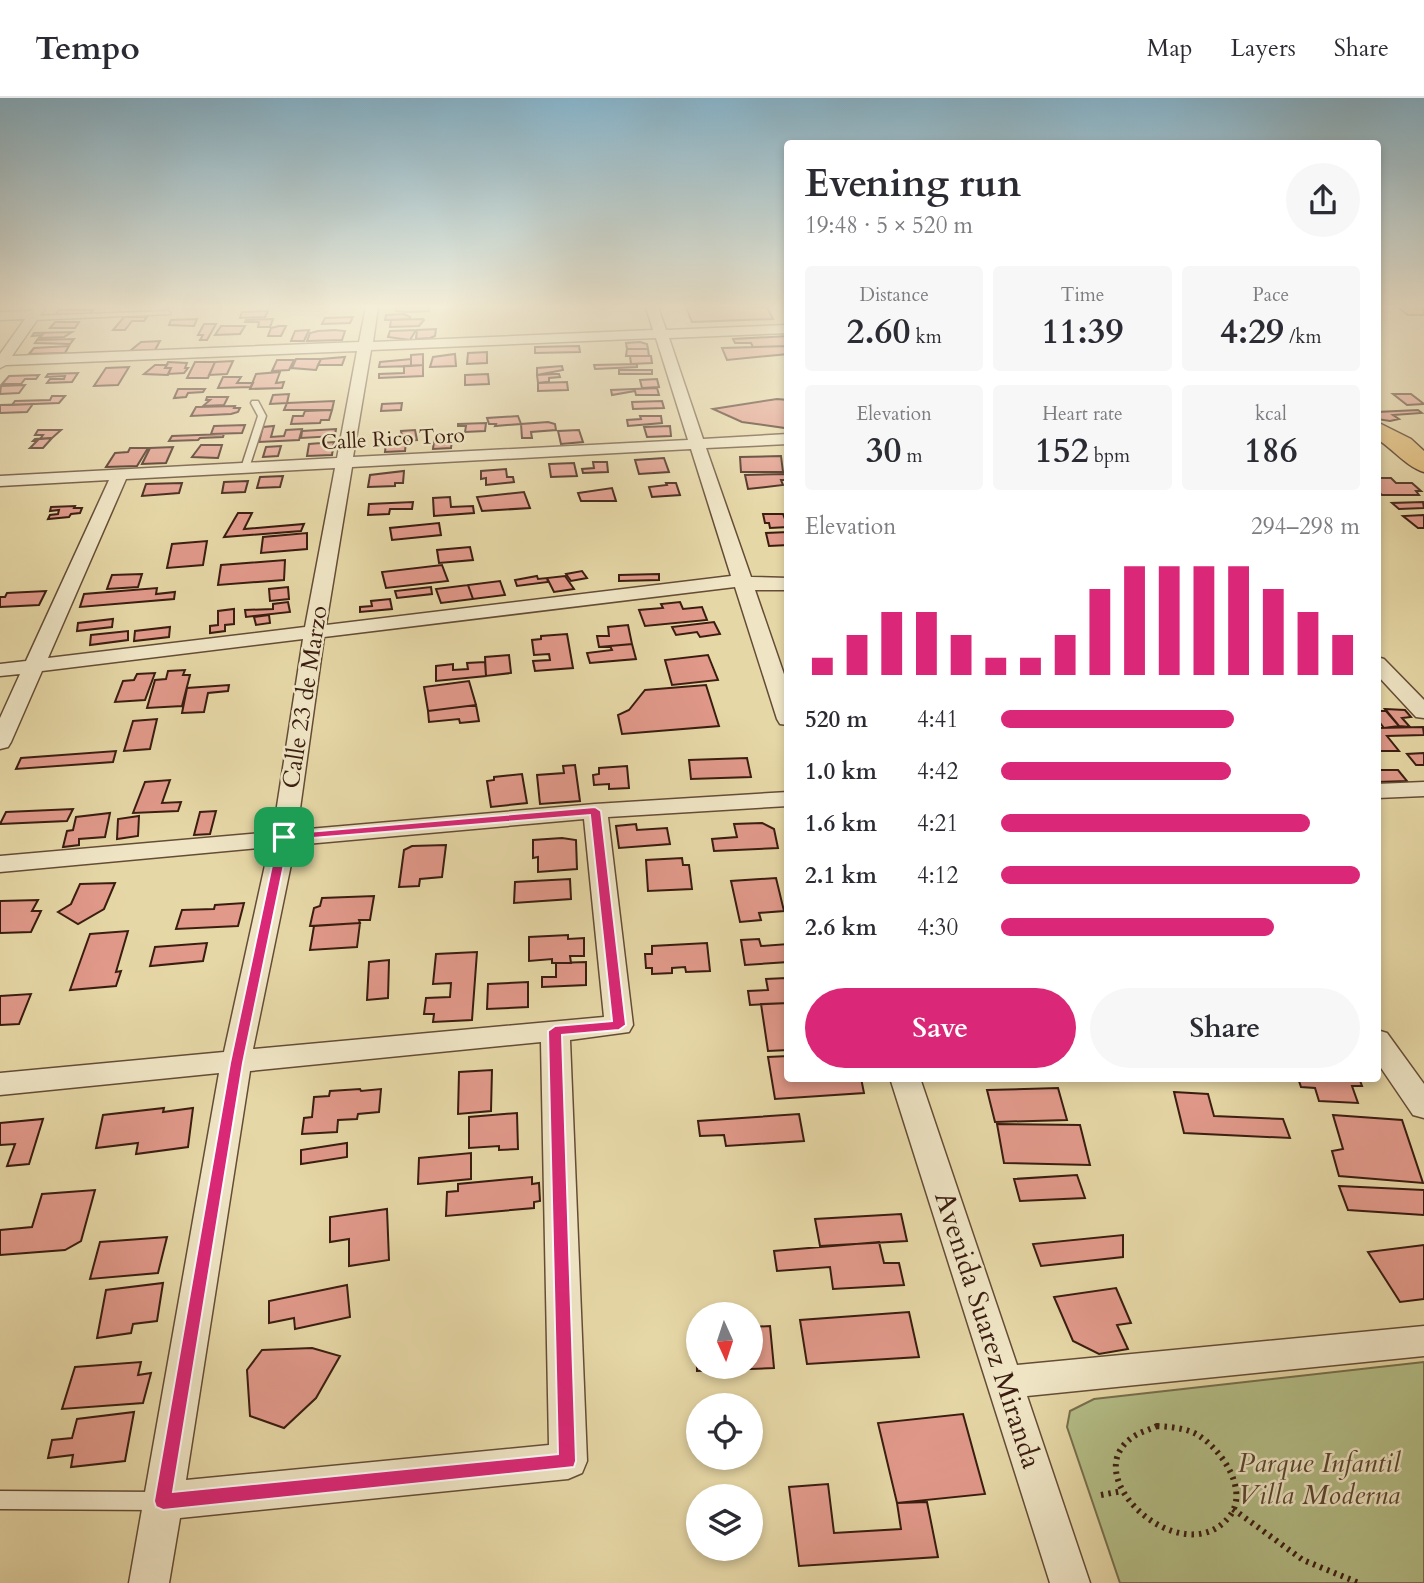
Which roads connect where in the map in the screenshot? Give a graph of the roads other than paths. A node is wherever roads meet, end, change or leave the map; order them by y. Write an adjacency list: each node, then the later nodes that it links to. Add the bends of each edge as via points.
1 (359, 376): 7 (street, Calle 23 de Marzo)
2 (676, 376): 6 (street)
3 (255, 403): 9 (lane, via 262,416)
4 (1381, 431): 8 (main road)
5 (784, 439): 6 (street, Calle Rico Toro)
6 (699, 444): 7 (street, Calle Rico Toro); 12 (street)
7 (346, 462): 9 (street, Calle Rico Toro); 14 (street, Calle 23 de Marzo)
8 (1424, 464)
9 (245, 468): 10 (street, Calle Rico Toro)
10 (120, 475): 11 (street, Calle Rico Toro); 16 (street)
11 (0, 481)
12 (744, 583): 13 (street); 14 (street); 18 (street)
13 (784, 584)
14 (314, 634): 16 (street); 25 (street, Calle 23 de Marzo)
15 (1381, 667): 19 (street)
16 (33, 668): 17 (street); 20 (street)
17 (0, 670)
18 (784, 707)
19 (1424, 712)
20 (0, 742)
21 (1424, 789): 22 (street)
22 (1381, 791)
23 (784, 799): 24 (street)
24 (595, 811): 25 (street); 27 (street, via 619,1025)
25 (284, 837): 26 (street); 29 (street, Calle 23 de Marzo)
26 (0, 863)
27 (555, 1031): 29 (street); 36 (street, via 568,1461)
28 (1381, 1046): 32 (street)
29 (236, 1063): 31 (street); 36 (street, Calle 23 de Marzo)
30 (906, 1082): 34 (street, Avenida Suarez Miranda)
31 (0, 1084)
32 (1424, 1107)
33 (1424, 1341): 34 (street)
34 (1006, 1382): 38 (street, Avenida Suarez Miranda)
35 (0, 1500): 36 (lane)
36 (163, 1501): 37 (street, Calle 23 de Marzo)
37 (149, 1583)
38 (1070, 1583)

